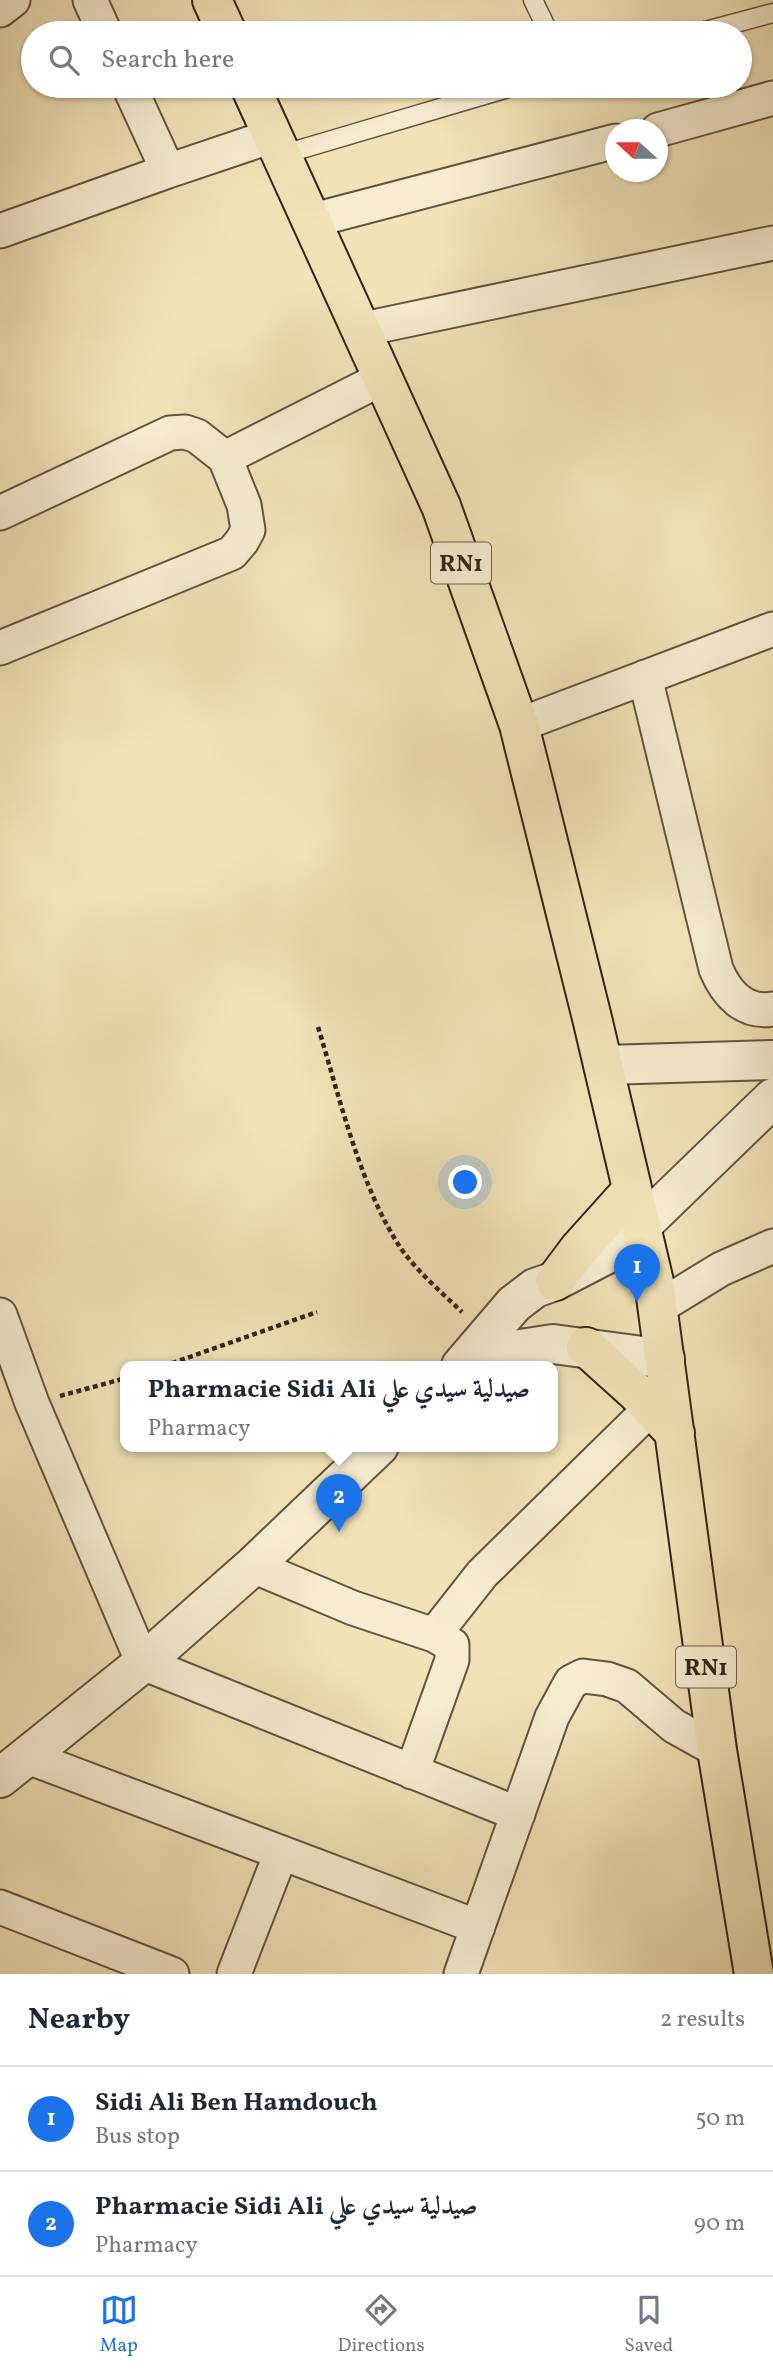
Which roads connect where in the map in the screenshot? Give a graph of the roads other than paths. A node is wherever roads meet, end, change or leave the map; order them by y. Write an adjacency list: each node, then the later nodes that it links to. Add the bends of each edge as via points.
1 (13, 0): 5 (street)
2 (90, 0): 7 (street)
3 (212, 0): 8 (main road)
4 (533, 0): 9 (lane)
5 (0, 10)
6 (773, 12): 10 (lane)
7 (100, 21)
8 (221, 21)
9 (543, 21)
10 (741, 21)
11 (135, 98): 18 (street)
12 (255, 98): 17 (main road, RN1)
13 (466, 98): 17 (lane)
14 (773, 98): 15 (street)
15 (668, 127)
16 (605, 144): 19 (street)
17 (276, 145): 18 (street); 19 (main road, RN1)
18 (168, 171): 20 (street)
19 (310, 221): 22 (main road, RN1)
20 (0, 231)
21 (773, 243): 22 (street)
22 (359, 330): 23 (main road, RN1)
23 (381, 379): 24 (street); 29 (main road, RN1, via 440,506)
24 (225, 458): 25 (street, via 197,436 170,433); 27 (street, via 244,505 248,530 232,553)
25 (0, 513)
26 (773, 629): 28 (street)
27 (0, 648)
28 (645, 677): 29 (street); 30 (street, via 716,969 734,998 750,1008)
29 (519, 725): 32 (main road, RN1)
30 (773, 1009)
31 (773, 1060): 32 (street)
32 (604, 1065): 34 (main road, RN1)
33 (773, 1098): 34 (street)
34 (637, 1208): 36 (main road, via 579,1249); 37 (main road, RN1)
35 (773, 1246): 37 (street, via 721,1269)
36 (555, 1281): 40 (street, via 514,1304)
37 (659, 1307): 41 (main road, RN1)
38 (0, 1314): 47 (street, via 32,1404)
39 (586, 1347): 40 (street, via 553,1344); 41 (street); 43 (main road)
40 (485, 1350): 42 (street)
41 (665, 1359): 43 (main road, RN1)
42 (468, 1361)
43 (663, 1421): 46 (street, via 482,1574); 48 (main road, RN1)
44 (373, 1452): 45 (street)
45 (253, 1566): 46 (street, via 353,1608); 47 (street)
46 (434, 1635): 50 (street, via 452,1645 452,1660)
47 (143, 1663): 49 (street); 50 (street)
48 (717, 1750): 51 (street, via 674,1726 627,1686 583,1676 571,1682 552,1717); 58 (main road, RN1)
49 (14, 1767): 52 (street)
50 (412, 1772): 51 (street)
51 (518, 1814): 54 (street)
52 (281, 1853): 54 (street); 56 (street)
53 (0, 1907): 55 (street)
54 (478, 1927): 57 (street)
55 (172, 1974)
56 (234, 1974)
57 (461, 1974)
58 (754, 1974)

